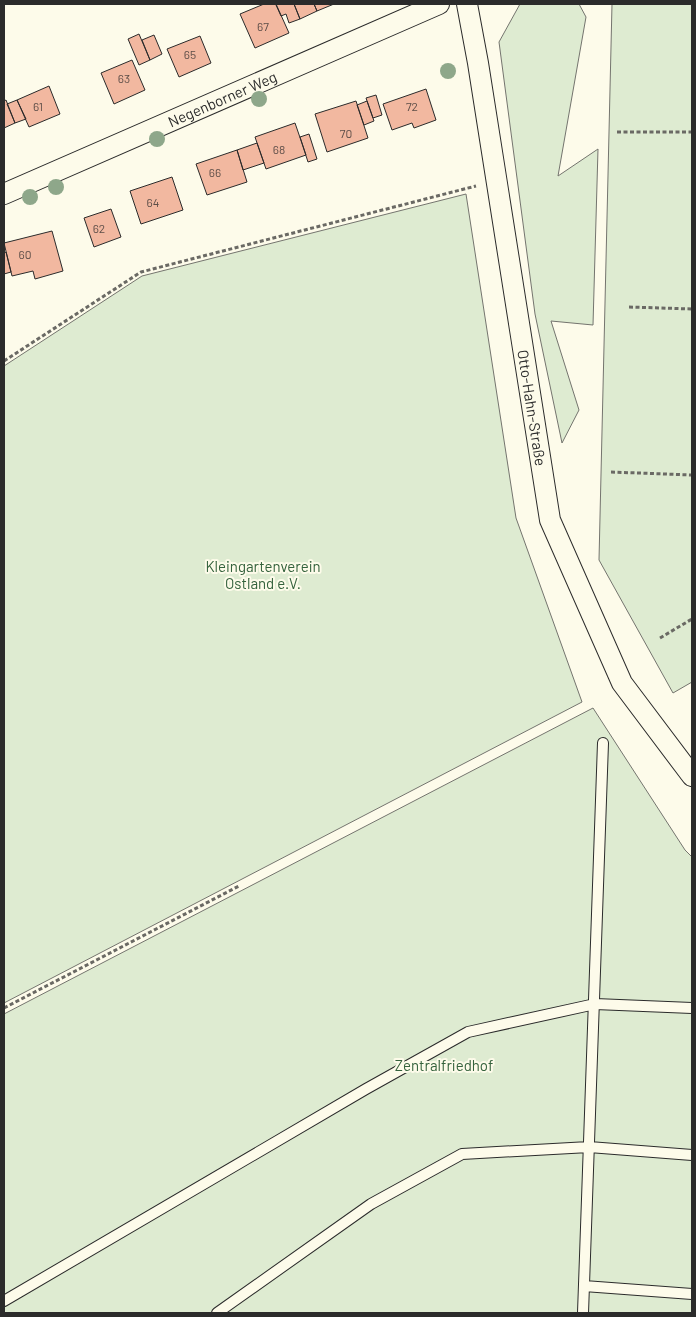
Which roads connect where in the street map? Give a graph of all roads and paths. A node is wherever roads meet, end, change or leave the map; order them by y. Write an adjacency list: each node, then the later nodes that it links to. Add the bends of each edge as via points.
1 (439, 4): 6 (street, Negenborner Weg)
2 (467, 4): 5 (street, Otto-Hahn-Straße)
3 (617, 132): 4 (path)
4 (692, 132)
5 (497, 181): 9 (path, via 141,272); 15 (street, Otto-Hahn-Straße, via 550,520 622,683)
6 (4, 194)
7 (629, 307): 8 (path)
8 (692, 309)
9 (4, 360)
10 (610, 472): 11 (path)
11 (692, 475)
12 (692, 619): 13 (path)
13 (660, 638)
14 (603, 743): 17 (lane)
15 (692, 776)
16 (238, 886): 18 (path)
17 (595, 1004): 19 (lane); 20 (lane); 24 (lane, via 468,1032)
18 (4, 1008)
19 (692, 1008)
20 (589, 1147): 21 (lane); 22 (lane); 25 (lane, via 462,1154 371,1204)
21 (692, 1155)
22 (584, 1286): 23 (lane); 26 (lane)
23 (692, 1294)
24 (4, 1301)
25 (217, 1313)
26 (583, 1313)

